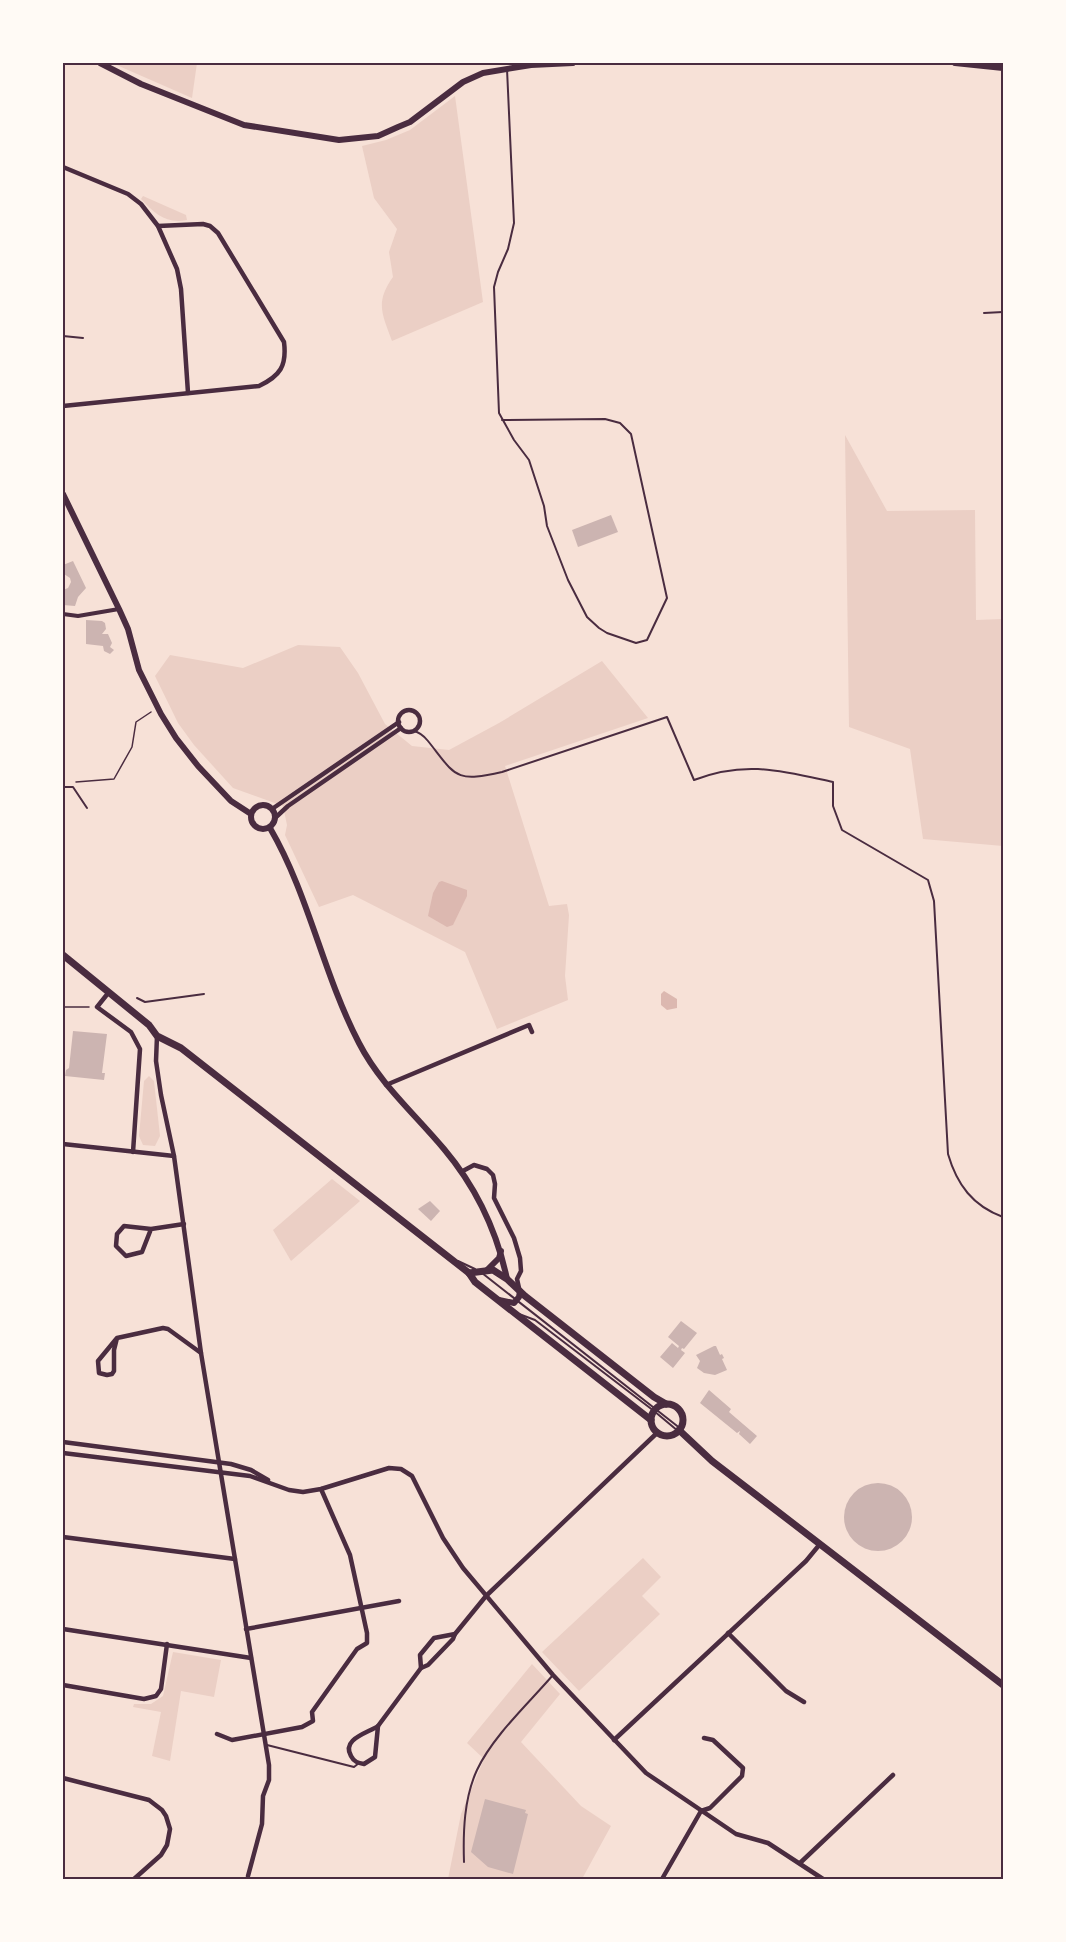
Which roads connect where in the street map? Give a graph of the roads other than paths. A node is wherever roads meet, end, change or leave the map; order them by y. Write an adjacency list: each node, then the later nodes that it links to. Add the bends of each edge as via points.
1 (100, 63): 5 (street, via 141,84 244,125 339,140 378,136 398,128 463,82)
2 (573, 63): 5 (street)
3 (955, 63): 4 (street)
4 (1003, 68)
5 (507, 69): 14 (lane, via 513,223 494,287 497,405)
6 (63, 167): 7 (street, via 128,194)
7 (158, 226): 12 (street, via 182,289); 12 (street, via 203,224 218,233 284,342 286,356 275,378 259,386)
8 (1003, 312): 9 (lane)
9 (984, 313)
10 (63, 336): 11 (lane)
11 (83, 338)
12 (188, 393): 13 (street)
13 (63, 405)
14 (502, 420): 14 (lane, via 529,460 547,526 587,617 608,633 636,643 647,640 667,598 631,434 620,423 605,419)
15 (63, 494): 16 (street)
16 (119, 609): 17 (street, via 78,616); 24 (street, via 140,670 176,738 231,801)
17 (63, 614)
18 (399, 722): 19 (street); 20 (street, via 402,713 415,712 420,724); 23 (street)
19 (401, 728): 20 (street); 25 (street)
20 (414, 731): 38 (lane, via 427,740 451,771 473,777 502,772 667,717 694,780 729,769 765,768 833,782 833,806 842,830 928,880 934,901 948,1154 960,1184 972,1200)
21 (63, 787): 22 (lane, via 73,787)
22 (87, 808)
23 (272, 809): 24 (street, via 262,805); 25 (street)
24 (251, 814): 26 (street, via 258,829)
25 (275, 818): 26 (street)
26 (270, 828): 33 (street, via 286,857 345,1014)
27 (63, 955): 28 (main road)
28 (110, 992): 32 (main road, via 149,1024); 35 (street, via 97,1007 131,1032 140,1049)
29 (204, 994): 30 (lane, via 145,1002)
30 (137, 998)
31 (532, 1032): 33 (street, via 529,1024)
32 (157, 1036): 36 (street, via 156,1061); 42 (main road, via 181,1048)
33 (386, 1085): 37 (street)
34 (63, 1144): 35 (street)
35 (133, 1152): 36 (street)
36 (174, 1156): 39 (street)
37 (461, 1172): 41 (street); 46 (street, via 474,1165 493,1175 496,1204 520,1258)
38 (1003, 1217)
39 (184, 1224): 40 (street); 51 (street)
40 (151, 1229): 40 (street, via 124,1226 117,1234 116,1246 126,1256 142,1252)
41 (501, 1250): 43 (street, via 499,1258); 45 (street)
42 (445, 1254): 43 (lane); 44 (main road)
43 (484, 1271): 44 (main road); 45 (main road, via 493,1270); 48 (lane)
44 (469, 1273): 47 (main road)
45 (507, 1279): 46 (main road)
46 (520, 1291): 48 (street); 52 (main road)
47 (498, 1300): 48 (street); 49 (main road)
48 (518, 1300): 53 (lane)
49 (513, 1313): 53 (lane, via 535,1320); 54 (main road)
50 (117, 1338): 50 (street, via 99,1361 99,1373 103,1375 114,1371); 51 (street, via 163,1328)
51 (201, 1353): 59 (street)
52 (666, 1404): 53 (main road); 55 (main road, via 682,1414)
53 (655, 1410): 54 (main road); 55 (lane)
54 (651, 1420): 56 (main road)
55 (679, 1430): 56 (main road, via 666,1436); 64 (main road, via 712,1461)
56 (658, 1432): 66 (street)
57 (63, 1442): 59 (street)
58 (63, 1453): 60 (street)
59 (220, 1462): 60 (street); 61 (street, via 251,1470)
60 (221, 1473): 61 (street, via 250,1476); 65 (street)
61 (276, 1485): 62 (street, via 289,1490)
62 (321, 1489): 66 (street, via 389,1468 412,1476 443,1538); 68 (street, via 350,1555)
63 (63, 1537): 65 (street)
64 (820, 1544): 71 (street, via 807,1561); 78 (main road)
65 (235, 1559): 70 (street)
66 (486, 1596): 72 (street); 76 (street)
67 (399, 1601): 68 (street)
68 (362, 1608): 70 (street); 82 (street, via 367,1643 357,1649 312,1712 313,1721)
69 (63, 1629): 73 (street)
70 (246, 1629): 74 (street)
71 (728, 1633): 79 (street, via 786,1691); 84 (street)
72 (454, 1634): 75 (street); 75 (street, via 434,1638 420,1655)
73 (167, 1644): 74 (street); 77 (street, via 156,1696 144,1699)
74 (251, 1658): 82 (street)
75 (421, 1668): 80 (street)
76 (554, 1675): 84 (street); 90 (lane, via 494,1743 478,1769 463,1834)
77 (63, 1685)
78 (1003, 1685)
79 (804, 1702)
80 (378, 1726): 86 (street, via 375,1757 368,1763); 86 (street, via 350,1744 350,1754)
81 (217, 1734): 82 (street, via 232,1740)
82 (264, 1734): 85 (street)
83 (704, 1737): 89 (street, via 713,1740 743,1768 742,1776 710,1808)
84 (614, 1740): 89 (street, via 655,1781)
85 (267, 1745): 86 (lane, via 354,1767); 92 (street, via 269,1780)
86 (359, 1763)
87 (893, 1775): 91 (street)
88 (63, 1778): 93 (street, via 149,1800 162,1810 170,1829 167,1845)
89 (701, 1811): 91 (street, via 736,1834 768,1843); 94 (street)
90 (464, 1862)
91 (800, 1863): 95 (street)
92 (248, 1876)
93 (134, 1879)
94 (662, 1879)
95 (823, 1879)

